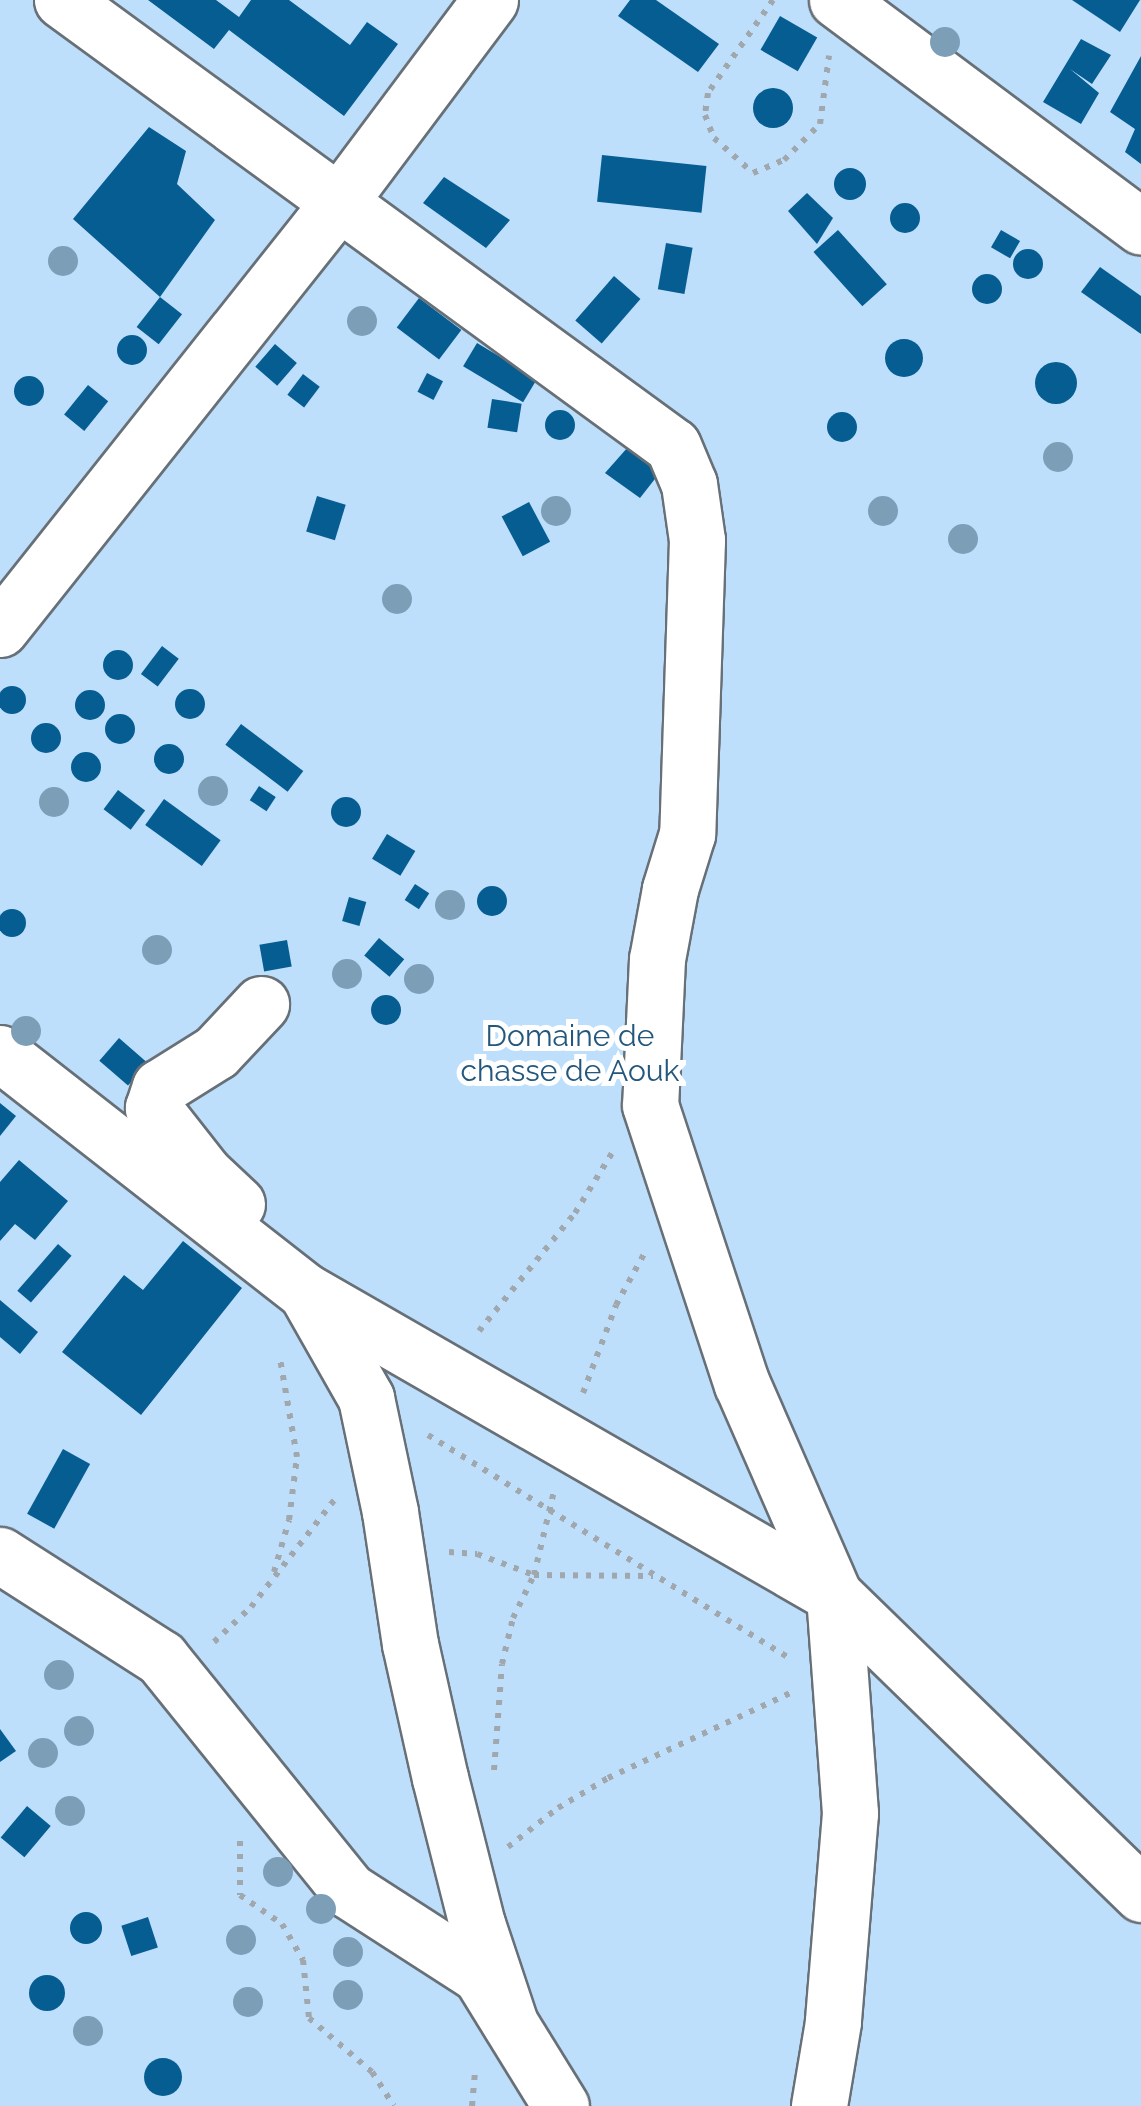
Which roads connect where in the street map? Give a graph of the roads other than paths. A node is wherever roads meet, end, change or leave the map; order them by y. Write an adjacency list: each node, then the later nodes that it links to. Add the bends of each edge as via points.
1 (62, 0): 4 (street)
2 (490, 0): 4 (street)
3 (834, 18): 5 (street)
4 (339, 202): 6 (street); 11 (street, via 673,446 690,484 697,540 687,834 657,958 650,1105 742,1384)
5 (1141, 226)
6 (0, 629)
7 (261, 1004): 9 (street, via 216,1052 160,1087 153,1108 204,1173 290,1254)
8 (0, 1053): 9 (street)
9 (306, 1291): 11 (street); 13 (street, via 366,1398 410,1644 466,1882)
10 (0, 1555): 13 (street, via 161,1658 348,1890 480,1975)
11 (834, 1595): 12 (street); 15 (street, via 828,1680 850,1813 833,2022)
12 (1141, 1894)
13 (510, 2023): 14 (street)
14 (561, 2106)
15 (819, 2106)

